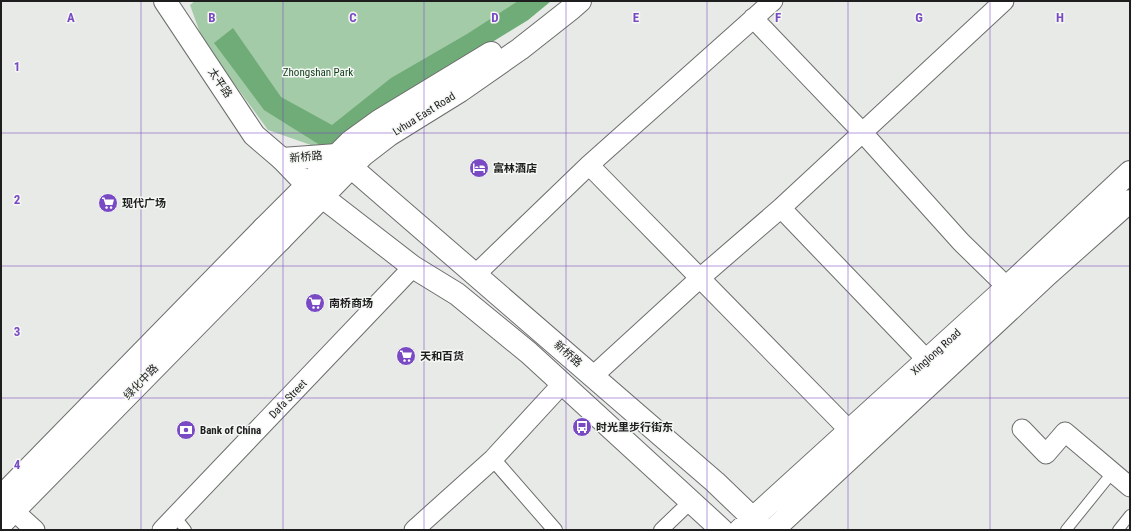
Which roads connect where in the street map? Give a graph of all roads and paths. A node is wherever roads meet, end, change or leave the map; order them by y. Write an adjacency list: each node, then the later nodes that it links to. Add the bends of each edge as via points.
1 (165, 1): 8 (main road, 太平路, via 254,135)
2 (561, 1): 9 (main road, Lvhua East Road, via 512,40 379,121 350,142)
3 (580, 1): 9 (main road, Lvhua East Road, via 460,92 390,135 363,155)
4 (773, 1): 6 (street)
5 (1004, 1): 7 (street)
6 (754, 18): 7 (street); 10 (street)
7 (863, 133): 14 (street); 19 (street, via 961,242)
8 (282, 159): 9 (main road, 新桥路); 12 (main road, 新桥路)
9 (344, 161): 12 (main road, Lvhua East Road); 17 (main road, 新桥路)
10 (588, 165): 17 (street); 18 (street)
11 (1130, 172): 19 (main road, Xinglong Road)
12 (315, 191): 15 (main road, Lvhua East Road); 16 (main road, 新桥路)
13 (1130, 201): 39 (main road, Xinglong Road)
14 (781, 208): 18 (street); 20 (street)
15 (272, 234): 29 (main road, 绿化中路)
16 (413, 267): 22 (main road, 新桥路, via 457,294); 31 (street, Dafa Street)
17 (476, 274): 21 (main road, 新桥路)
18 (700, 278): 21 (street); 24 (street)
19 (1007, 287): 20 (main road, Xinglong Road)
20 (927, 360): 24 (main road, Xinglong Road)
21 (593, 376): 32 (main road, 新桥路, via 715,482)
22 (563, 383): 25 (street); 38 (main road, 新桥路)
23 (1022, 429): 26 (street, via 1046,454 1065,432)
24 (849, 430): 32 (main road, Xinglong Road)
25 (493, 459): 35 (street); 36 (street)
26 (1112, 473): 27 (street); 40 (lane)
27 (1130, 487)
28 (685, 507): 37 (street)
29 (6, 511): 33 (street)
30 (1130, 515): 41 (lane)
31 (180, 523): 34 (street, Dafa Street)
32 (753, 526)
33 (35, 530)
34 (162, 530)
35 (414, 530)
36 (555, 530)
37 (662, 530)
38 (722, 530)
39 (773, 530)
40 (1066, 530)
41 (1118, 530)

